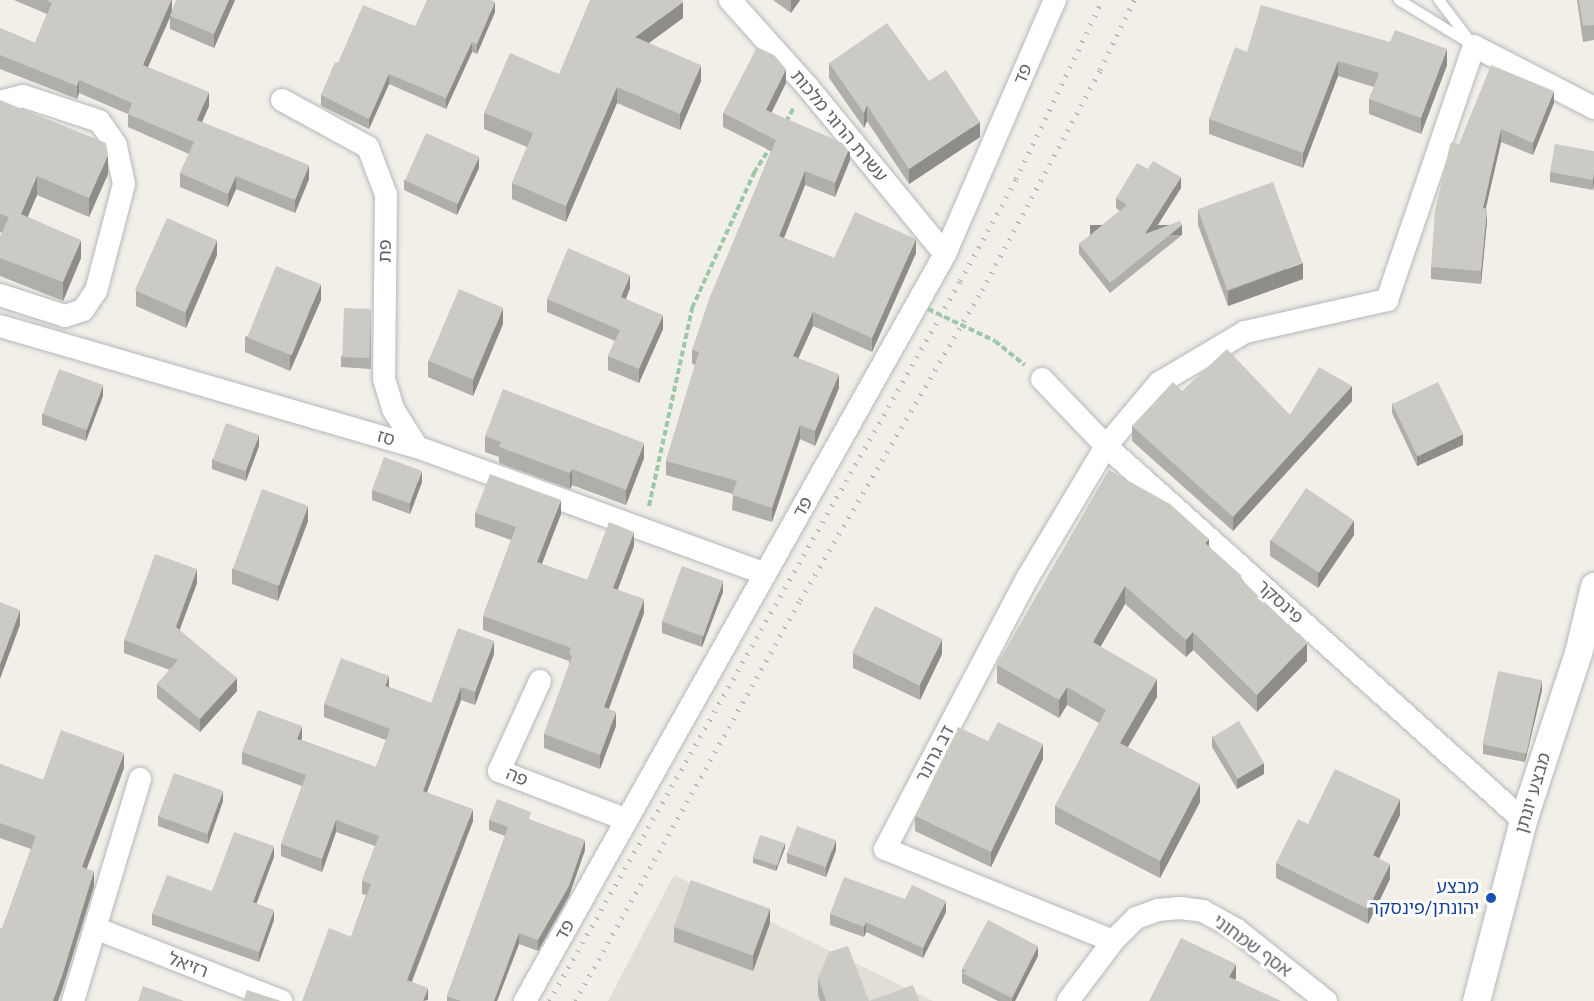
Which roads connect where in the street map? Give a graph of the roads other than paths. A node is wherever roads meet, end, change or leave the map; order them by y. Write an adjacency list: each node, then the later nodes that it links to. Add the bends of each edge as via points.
1 (730, 0): 9 (street, עשרת הרוגי מלכות, via 807,86)
2 (1055, 0): 9 (street, פד)
3 (1398, 0): 5 (lane)
4 (1439, 0): 5 (lane)
5 (1474, 46): 8 (street); 13 (street, via 1387,300 1245,332 1160,383)
6 (282, 100): 14 (street, פת, via 368,147 386,195 384,379 393,409)
7 (3, 101): 10 (street, via 23,96 99,121 116,145 124,184 96,291 83,310 65,315)
8 (1594, 108)
9 (945, 254): 15 (street, פד)
10 (0, 295)
11 (0, 326): 14 (street, סז)
12 (1042, 379): 13 (street, פינסקר)
13 (1106, 446): 20 (street, פינסקר); 22 (street, דב גרונר, via 1028,577 885,849)
14 (417, 447): 15 (street, סז)
15 (765, 574): 19 (street, פד)
16 (1594, 586): 20 (street, מבצע יונתן, via 1578,653)
17 (540, 681): 19 (street, פה, via 499,771)
18 (140, 779): 21 (street)
19 (627, 820): 25 (street, פד)
20 (1523, 820): 28 (street, מבצע יונתן)
21 (95, 928): 23 (street); 24 (street, רזיאל)
22 (1113, 941): 26 (street, אסף שמחוני); 27 (street, אסף שמחוני, via 1136,918 1158,910 1203,911 1254,943)
23 (73, 1001)
24 (281, 1001)
25 (525, 1001)
26 (1068, 1001)
27 (1326, 1001)
28 (1476, 1001)

